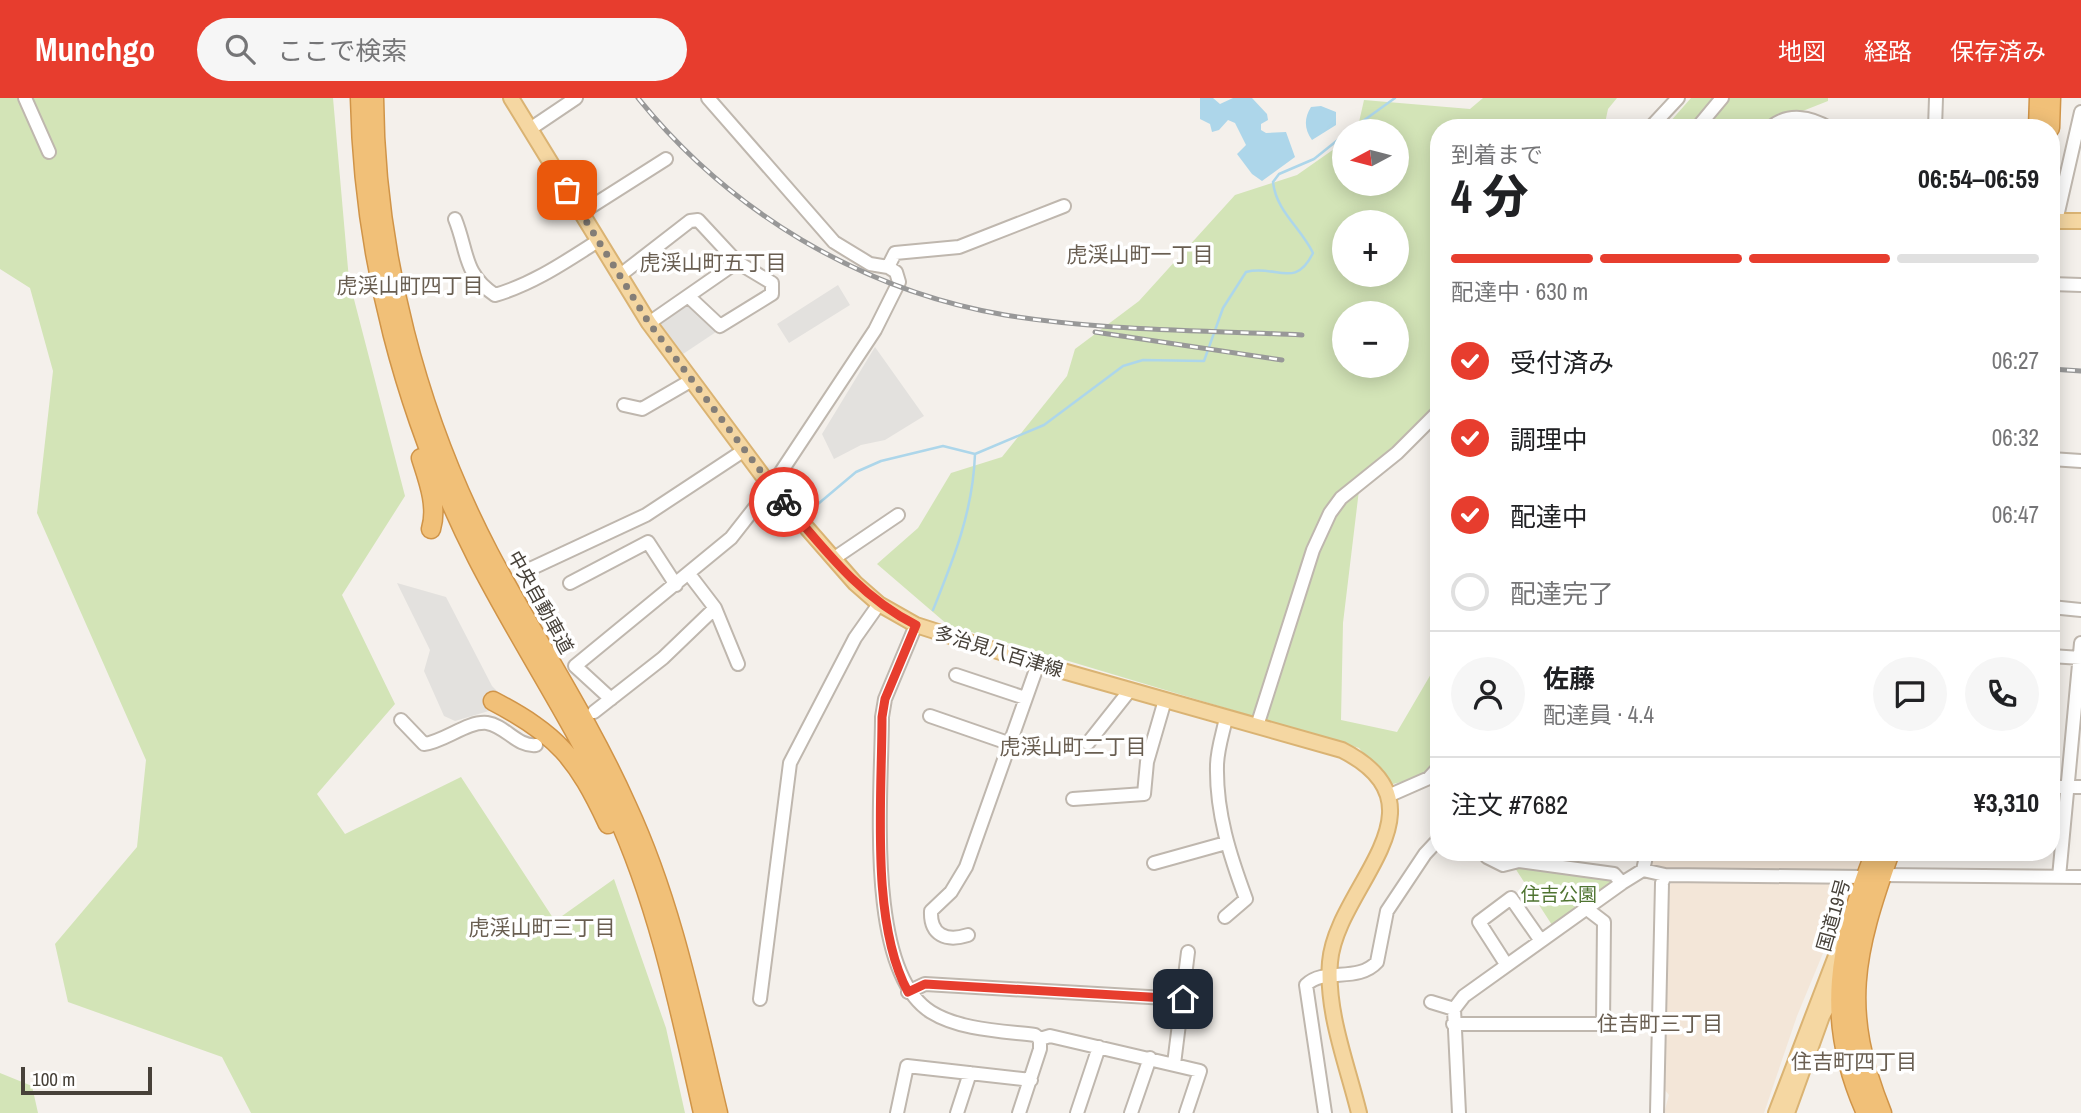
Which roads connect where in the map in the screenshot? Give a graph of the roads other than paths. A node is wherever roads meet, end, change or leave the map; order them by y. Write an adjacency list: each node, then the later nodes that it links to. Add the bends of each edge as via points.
1 (25, 98): 21 (street)
2 (360, 98): 36 (highway, 中央自動車道, via 367,189)
3 (374, 98): 123 (highway, 中央自動車道, via 385,230 422,392 488,550 595,741 642,840 679,952)
4 (511, 98): 20 (main road, 多治見八百津線)
5 (576, 98): 20 (street)
6 (708, 98): 31 (street, via 834,242 851,255)
7 (1678, 98): 13 (street)
8 (1722, 98): 14 (street)
9 (1936, 98): 17 (street)
10 (2039, 98): 18 (highway)
11 (2051, 98): 19 (highway)
12 (2081, 111): 23 (street)
13 (1658, 119)
14 (1704, 119)
15 (1786, 119): 16 (street)
16 (1809, 119)
17 (1935, 119)
18 (2038, 119)
19 (2050, 119)
20 (530, 129): 25 (main road, 多治見八百津線)
21 (49, 152)
22 (666, 159): 25 (street)
23 (2060, 194)
24 (1064, 206): 31 (street, via 959,247 895,253)
25 (581, 213): 29 (main road, 多治見八百津線)
26 (455, 219): 29 (street, via 478,284 495,295 550,271)
27 (2060, 221): 28 (main road)
28 (2081, 221)
29 (598, 241): 32 (main road, 多治見八百津線)
30 (737, 262): 32 (street, via 698,220 690,221); 35 (street); 35 (street, via 772,283 772,294 720,326)
31 (888, 267): 44 (street, via 896,272 896,292)
32 (619, 276): 37 (main road, 多治見八百津線)
33 (2060, 284): 34 (street)
34 (2081, 285)
35 (688, 296): 37 (street)
36 (387, 311): 46 (highway, via 397,371 431,493 435,518); 112 (highway, 中央自動車道, via 424,438 457,518 616,813 655,917)
37 (649, 323): 38 (main road, 多治見八百津線)
38 (692, 380): 39 (street, via 642,410); 41 (main road, 多治見八百津線)
39 (624, 405)
40 (1430, 421): 72 (street, via 1341,498 1320,531)
41 (743, 451): 44 (main road, 多治見八百津線); 48 (street, via 646,516)
42 (2060, 460): 43 (street)
43 (2081, 461)
44 (771, 488): 47 (main road, 多治見八百津線); 49 (street, via 731,538)
45 (898, 515): 47 (street)
46 (431, 529)
47 (833, 559): 52 (main road, 多治見八百津線)
48 (528, 570)
49 (689, 574): 51 (street); 53 (street)
50 (570, 583): 51 (street, via 648,542)
51 (676, 585): 65 (street, via 575,666)
52 (879, 604): 56 (main road, 多治見八百津線); 108 (street, via 860,629 790,763)
53 (715, 608): 60 (street); 65 (street)
54 (2060, 608): 55 (street)
55 (2081, 610)
56 (916, 625): 61 (main road, 多治見八百津線); 107 (street, via 882,717 883,903 891,947)
57 (2081, 643): 59 (street)
58 (2060, 657): 59 (street)
59 (2080, 658): 78 (street)
60 (738, 664)
61 (1038, 664): 63 (main road, 多治見八百津線); 64 (street)
62 (956, 675): 64 (street)
63 (1130, 690): 66 (main road, 多治見八百津線); 74 (street)
64 (1026, 698): 73 (street)
65 (611, 699): 68 (street)
66 (1165, 700): 70 (main road, 多治見八百津線); 81 (street, via 1147,762 1144,794)
67 (493, 701): 112 (highway, via 544,729 577,765 638,891)
68 (594, 712)
69 (930, 716): 73 (street)
70 (1226, 718): 72 (main road, 多治見八百津線); 82 (street, via 1217,765)
71 (401, 720): 75 (street, via 424,744 485,723 527,746)
72 (1257, 726): 80 (main road, 多治見八百津線, via 1342,750 1363,761)
73 (1009, 743): 100 (street, via 966,867 951,892 931,911 930,924 936,932 954,939)
74 (1088, 743)
75 (537, 745)
76 (1430, 777): 80 (street)
77 (2060, 787): 78 (street)
78 (2067, 787): 79 (street); 94 (street)
79 (2081, 787)
80 (1388, 796): 105 (main road, via 1390,827 1334,943)
81 (1073, 799)
82 (1226, 843): 90 (street); 98 (street, via 1246,899)
83 (1430, 850): 105 (street, via 1387,911 1377,962 1363,973)
84 (1495, 861): 85 (street, via 1503,865)
85 (1519, 861)
86 (1519, 861): 96 (street, via 1614,874)
87 (1645, 861): 91 (street)
88 (1875, 861): 93 (highway, 国道19号)
89 (1884, 861): 93 (highway, 国道19号)
90 (1154, 863)
91 (1643, 870): 92 (street); 96 (street)
92 (1665, 875): 93 (street); 115 (street)
93 (1874, 876): 94 (street); 99 (highway, 国道19号); 102 (highway, 国道19号)
94 (2059, 877): 95 (street)
95 (2081, 877)
96 (1622, 883): 97 (street)
97 (1587, 909): 101 (street); 114 (street, via 1604,922)
98 (1225, 916)
99 (1848, 927): 106 (highway, 国道19号); 134 (main road)
100 (968, 935)
101 (1541, 941): 104 (street); 104 (street, via 1511,898 1479,922)
102 (1862, 942): 106 (main road); 137 (highway, 国道19号, via 1856,1032)
103 (1188, 951): 109 (street)
104 (1506, 964): 111 (street)
105 (1330, 978): 130 (street, via 1314,977 1306,985); 131 (main road, via 1330,996)
106 (1839, 985): 135 (main road, via 1822,1016); 136 (highway, 国道19号, via 1847,1059)
107 (908, 992): 109 (street, via 925,984); 116 (street, via 946,1020)
108 (760, 999)
109 (1183, 999): 119 (street)
110 (1431, 1002): 111 (street)
111 (1454, 1009): 113 (street)
112 (681, 1017): 122 (highway, 中央自動車道)
113 (1453, 1024): 114 (street); 132 (street)
114 (1603, 1024): 115 (street)
115 (1658, 1024): 133 (street)
116 (1040, 1039): 117 (street, via 1050,1036); 121 (street)
117 (1099, 1048): 118 (street); 127 (street)
118 (1150, 1058): 119 (street); 128 (street)
119 (1174, 1064): 129 (street, via 1200,1071)
120 (970, 1073): 121 (street); 124 (street, via 907,1066); 125 (street)
121 (1031, 1080): 126 (street)
122 (703, 1113)
123 (718, 1113)
124 (897, 1113)
125 (957, 1113)
126 (1019, 1113)
127 (1077, 1113)
128 (1131, 1113)
129 (1186, 1113)
130 (1325, 1113)
131 (1359, 1113)
132 (1459, 1113)
133 (1657, 1113)
134 (1776, 1113)
135 (1787, 1113)
136 (1866, 1113)
137 (1882, 1113)

